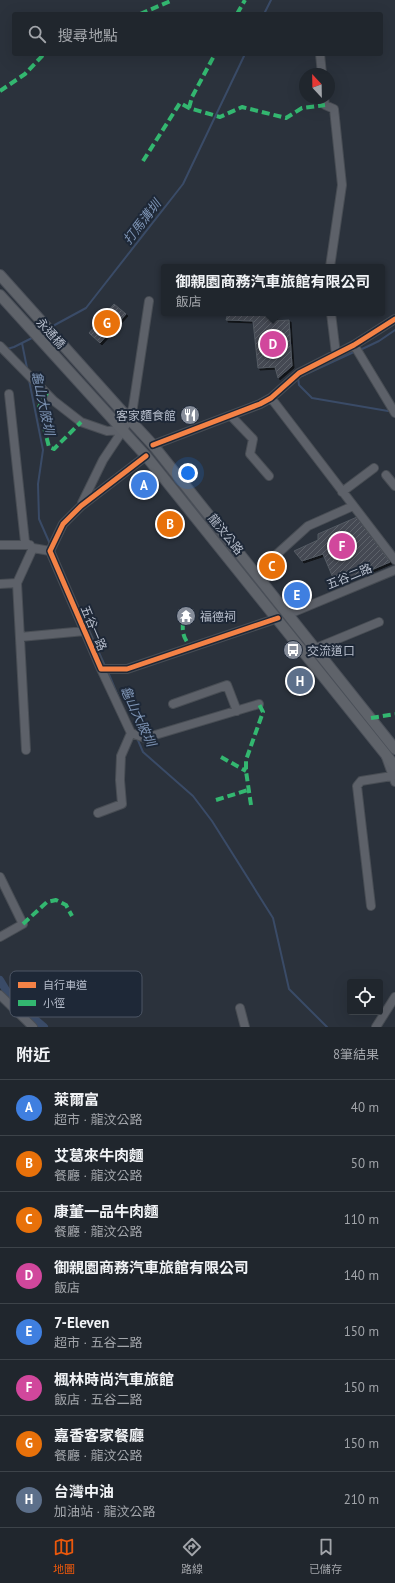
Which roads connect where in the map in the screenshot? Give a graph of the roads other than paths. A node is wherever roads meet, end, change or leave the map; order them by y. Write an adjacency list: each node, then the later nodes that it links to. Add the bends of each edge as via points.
1 (320, 56): 2 (street)
2 (321, 68)
3 (325, 104): 4 (street, via 334,109 342,185)
4 (330, 264)
5 (0, 275): 12 (main road, 永通橋)
6 (0, 295): 14 (main road, 永通橋)
7 (149, 301): 19 (street)
8 (331, 316): 13 (street)
9 (395, 320): 11 (street)
10 (0, 346): 20 (street, via 54,401 81,422 107,431)
11 (355, 347): 13 (street); 17 (street)
12 (70, 353): 19 (main road, 龍汶公路)
13 (336, 354): 16 (street, via 299,373)
14 (60, 362): 20 (main road, 龍汶公路)
15 (9, 394): 31 (street, via 25,542)
16 (271, 398): 18 (street); 27 (street)
17 (395, 413)
18 (231, 416): 21 (street); 25 (street, via 253,439 250,454)
19 (129, 419): 20 (street); 21 (main road, 龍汶公路)
20 (123, 430): 22 (main road, 龍汶公路); 28 (street, via 103,460)
21 (153, 445): 22 (main road); 35 (main road, 龍汶公路)
22 (146, 456): 28 (street); 39 (main road, 龍汶公路)
23 (374, 468): 27 (street)
24 (386, 475): 26 (street)
25 (269, 476)
26 (395, 486)
27 (342, 492): 29 (street)
28 (80, 506): 32 (street, via 63,524)
29 (353, 506): 33 (street); 35 (street, via 308,526)
30 (0, 545): 31 (street)
31 (31, 546): 32 (street); 36 (street)
32 (50, 551): 41 (street, 五谷一路)
33 (395, 560)
34 (395, 570): 38 (street, 五谷二路)
35 (256, 573): 38 (main road, 龍汶公路)
36 (17, 583): 37 (street); 42 (street)
37 (0, 584)
38 (289, 614): 43 (main road, 龍汶公路)
39 (278, 618): 44 (street, 五谷一路, via 127,669); 51 (main road, 龍汶公路, via 384,751)
40 (379, 622): 43 (street)
41 (85, 631): 42 (street); 44 (street, 五谷一路)
42 (20, 637): 50 (street)
43 (316, 648): 49 (main road, 龍汶公路)
44 (101, 669): 48 (street)
45 (174, 704): 47 (street, via 228,685)
46 (259, 704): 47 (street)
47 (237, 711): 48 (street, via 145,738)
48 (134, 734): 52 (street, via 122,756 122,804)
49 (395, 749)
50 (26, 750)
51 (394, 774): 54 (street, via 360,781 357,786)
52 (98, 813)
53 (0, 877): 55 (street, via 23,924)
54 (371, 906)
55 (0, 937)
56 (0, 995): 58 (street)
57 (395, 997): 63 (street)
58 (10, 1005)
59 (240, 1008): 62 (street)
60 (23, 1017): 61 (street)
61 (33, 1027)
62 (245, 1027)
63 (376, 1027)

